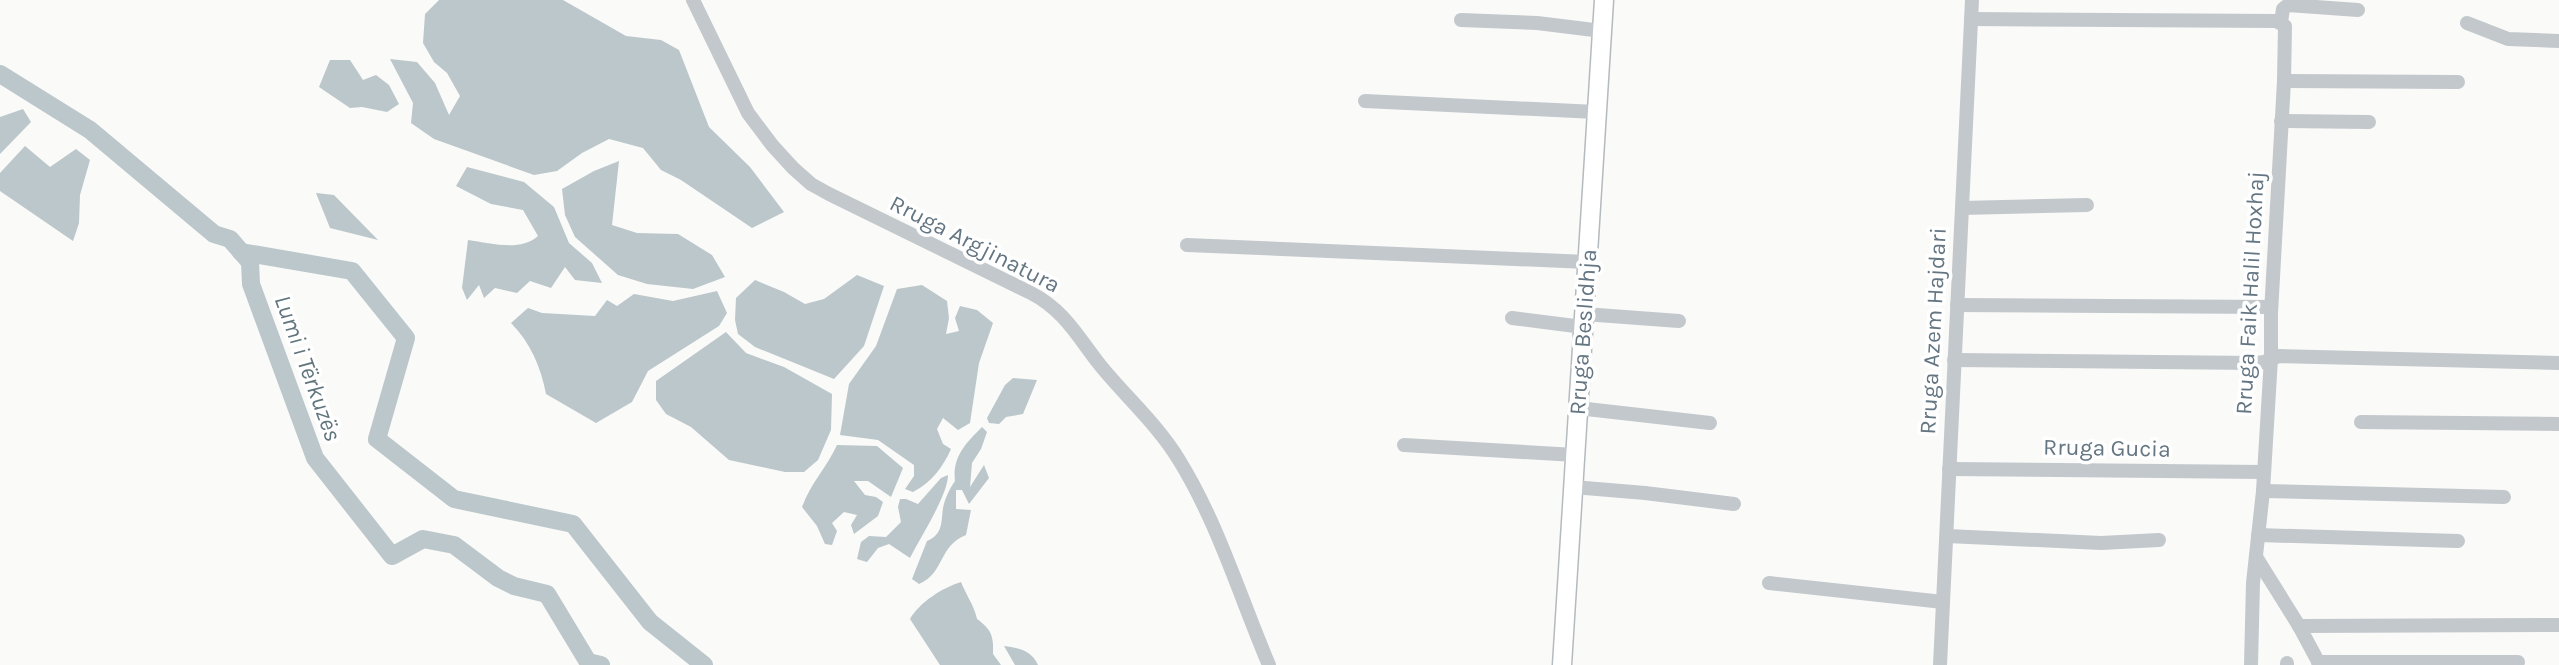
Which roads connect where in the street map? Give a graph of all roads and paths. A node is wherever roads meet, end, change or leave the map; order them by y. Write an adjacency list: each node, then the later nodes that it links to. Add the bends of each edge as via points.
1 (693, 0): 52 (street, Rruga Argjinatura, via 748,113 811,184 1040,297 1064,317 1178,458 1216,535)
2 (1604, 0): 9 (main road, Rruga Beslidhja)
3 (1972, 0): 5 (street, Rruga Azem Hajdari)
4 (2358, 10): 8 (street, via 2288,5 2283,9)
5 (1971, 19): 8 (street); 18 (street, Rruga Azem Hajdari)
6 (1461, 20): 9 (street)
7 (2467, 23): 10 (street, via 2508,39)
8 (2284, 26): 11 (street, Rruga Faik Halil Hoxhaj)
9 (1602, 31): 14 (main road, Rruga Beslidhja)
10 (2559, 41)
11 (2284, 81): 12 (street); 15 (street, Rruga Faik Halil Hoxhaj)
12 (2458, 82)
13 (1365, 101): 14 (street)
14 (1596, 111): 20 (main road, Rruga Beslidhja)
15 (2281, 121): 16 (street); 22 (street, Rruga Faik Halil Hoxhaj)
16 (2369, 122)
17 (2087, 205): 18 (street)
18 (1962, 208): 21 (street, Rruga Azem Hajdari)
19 (1187, 245): 20 (street)
20 (1587, 262): 24 (main road, Rruga Beslidhja)
21 (1957, 305): 22 (street); 27 (street, Rruga Azem Hajdari)
22 (2271, 306): 26 (street, Rruga Faik Halil Hoxhaj)
23 (1512, 318): 24 (street)
24 (1583, 320): 25 (street); 29 (main road, Rruga Beslidhja)
25 (1679, 321)
26 (2271, 358): 27 (street, via 2256,363); 28 (street); 36 (street, Rruga Faik Halil Hoxhaj)
27 (1954, 360): 35 (street, Rruga Azem Hajdari)
28 (2559, 363)
29 (1578, 408): 31 (street); 34 (main road, Rruga Beslidhja)
30 (2361, 422): 32 (street)
31 (1710, 423)
32 (2559, 424)
33 (1404, 444): 34 (street)
34 (1575, 455): 37 (main road, Rruga Beslidhja)
35 (1949, 469): 36 (street, Rruga Gucia); 42 (street, Rruga Azem Hajdari)
36 (2264, 472): 38 (street, Rruga Faik Halil Hoxhaj)
37 (1573, 488): 40 (street); 53 (main road, Rruga Beslidhja)
38 (2263, 491): 39 (street); 41 (street, Rruga Faik Halil Hoxhaj)
39 (2504, 497)
40 (1734, 504)
41 (2258, 535): 44 (street); 45 (street, Rruga Faik Halil Hoxhaj)
42 (1947, 536): 43 (street, via 2101,543); 47 (street, Rruga Azem Hajdari)
43 (2159, 540)
44 (2458, 541)
45 (2256, 557): 49 (street); 55 (street, Rruga Faik Halil Hoxhaj)
46 (1769, 583): 47 (street)
47 (1943, 602): 54 (street, Rruga Azem Hajdari)
48 (2559, 625): 49 (street)
49 (2299, 626): 51 (street)
50 (2518, 662): 51 (street)
51 (2319, 664)
52 (1269, 665)
53 (1562, 665)
54 (1940, 665)
55 (2251, 665)

